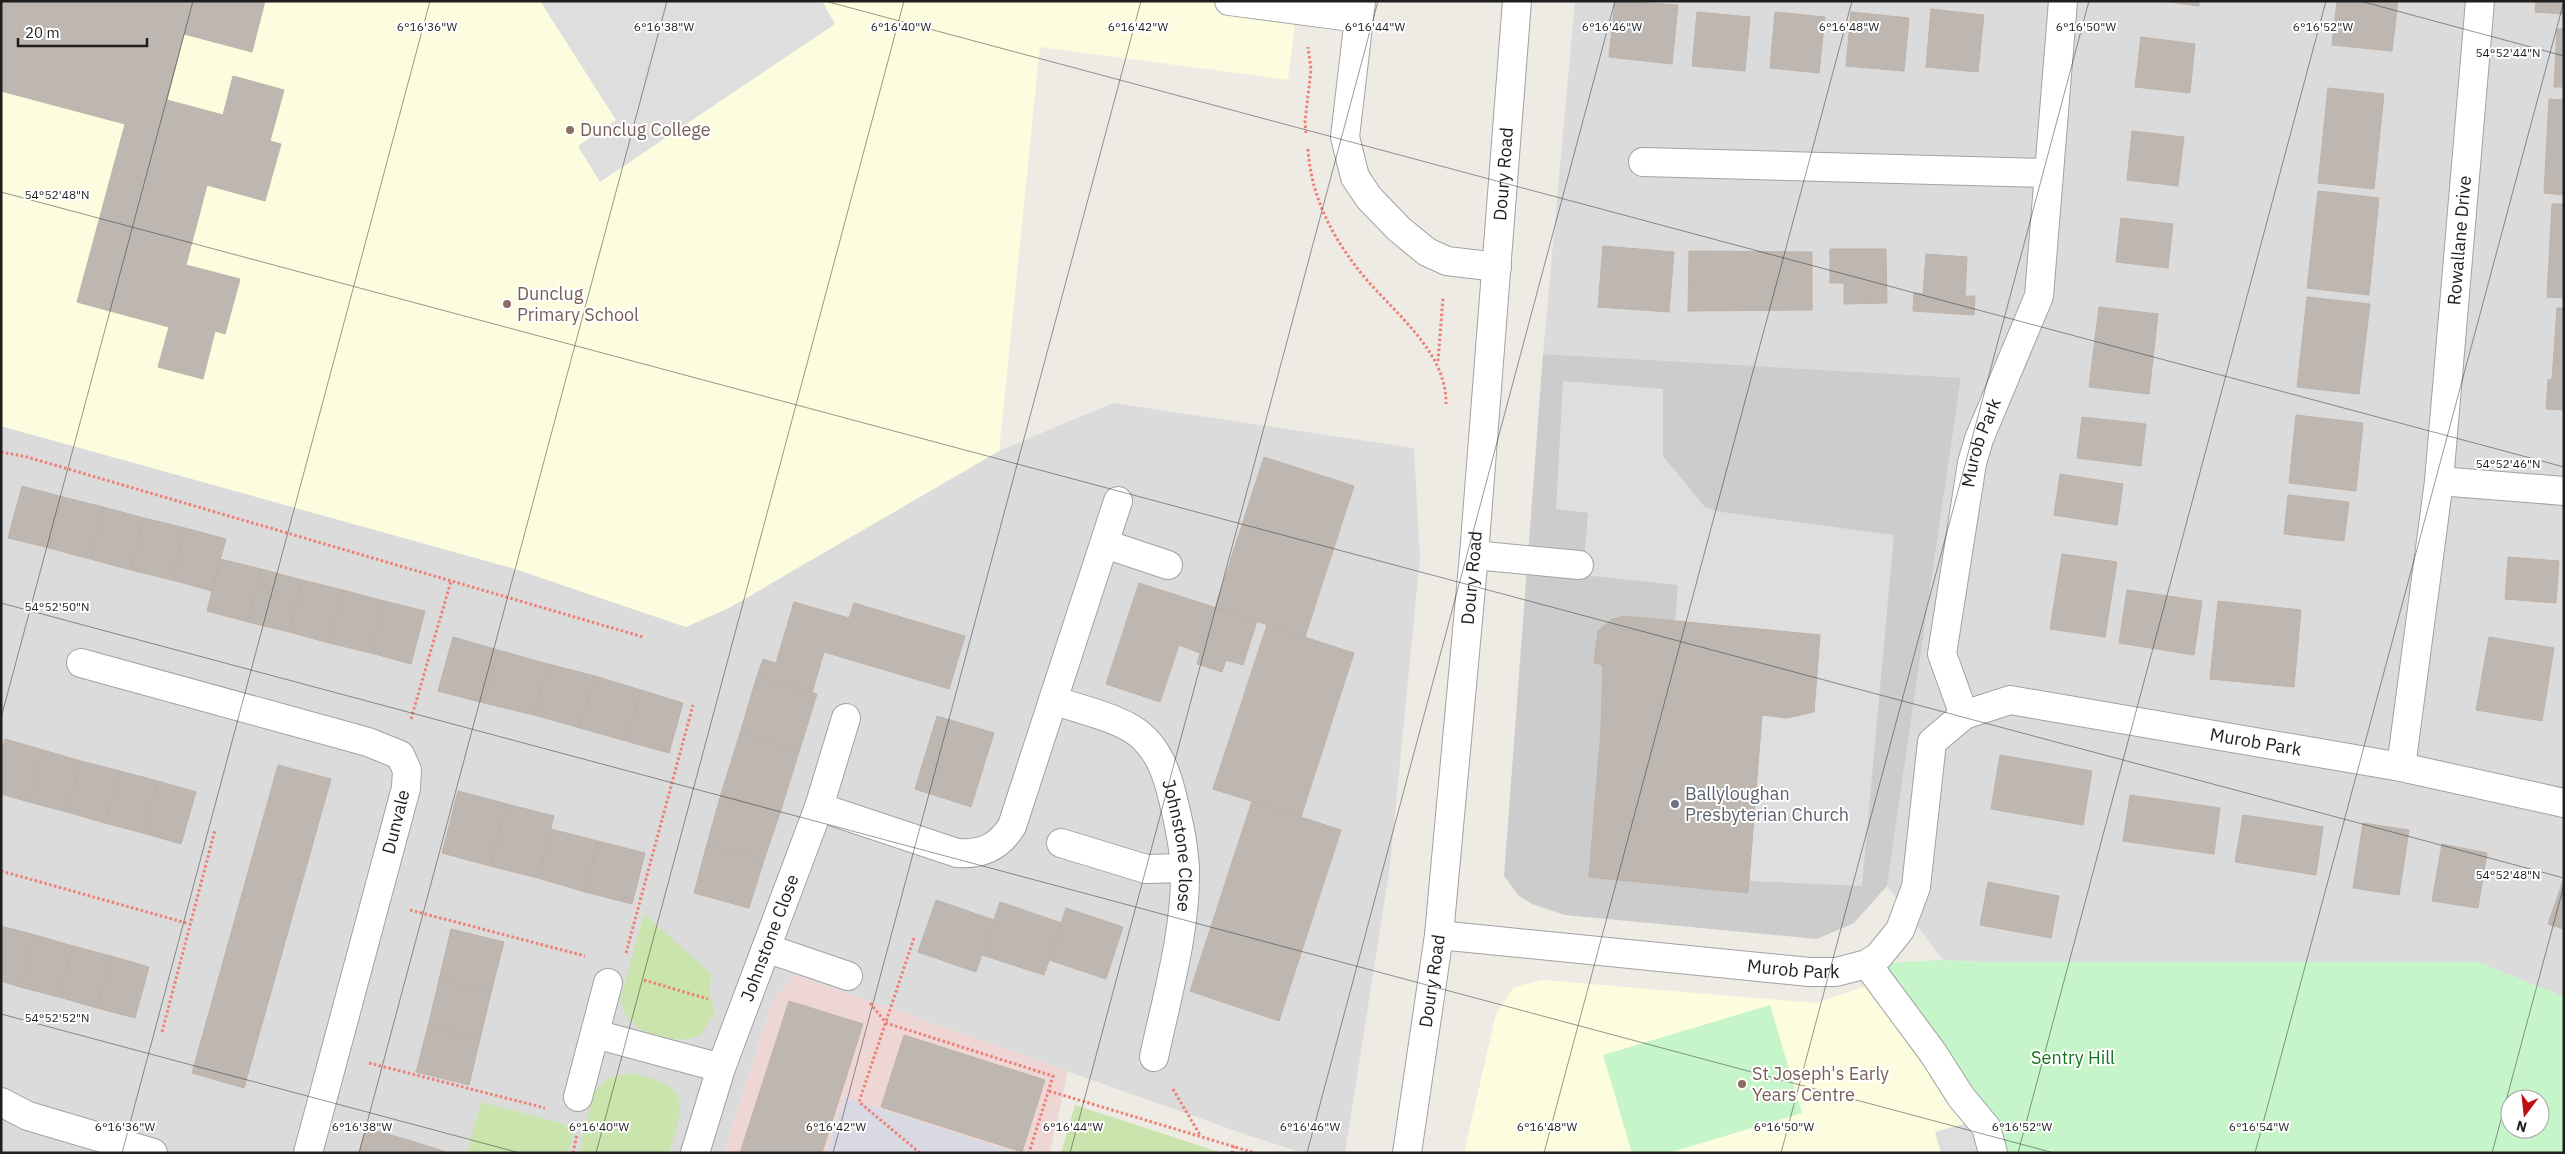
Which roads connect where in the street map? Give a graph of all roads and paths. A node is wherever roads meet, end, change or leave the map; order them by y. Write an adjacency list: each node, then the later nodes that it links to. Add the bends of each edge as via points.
1 (1229, 1): 6 (street)
2 (1517, 1): 10 (street, Doury Road)
3 (2063, 1): 8 (street, Murob Park)
4 (2480, 1): 14 (street, Rowallane Drive)
5 (1360, 10): 6 (street); 9 (street, via 1345,137 1351,168 1368,198 1427,252)
6 (1302, 11): 11 (path, via 1311,70 1306,121 1310,176 1324,217 1354,265)
7 (1643, 162): 8 (street)
8 (2047, 173): 26 (street, Murob Park, via 2038,296 1979,439 1972,464 1942,654)
9 (1447, 261): 10 (street); 11 (path)
10 (1497, 268): 18 (street, Doury Road)
11 (1438, 362): 12 (path, via 1446,395)
12 (1446, 412)
13 (1, 452): 21 (path)
14 (2439, 481): 15 (street); 29 (street)
15 (2564, 491)
16 (1118, 501): 17 (street)
17 (1105, 544): 19 (street); 24 (street)
18 (1474, 555): 20 (street); 38 (street, Doury Road)
19 (1168, 565)
20 (1579, 565)
21 (451, 581): 22 (path); 28 (path)
22 (643, 637)
23 (81, 663): 28 (street, via 368,742)
24 (1053, 700): 31 (street, via 1012,826 1002,841 989,849 958,852); 34 (street, Johnstone Close, via 1128,727 1153,748 1162,763 1180,825)
25 (693, 706): 42 (path)
26 (1964, 715): 29 (street, Murob Park, via 2010,700); 43 (street, Murob Park, via 1932,742 1916,887 1896,935 1879,956)
27 (846, 718): 31 (street, Johnstone Close)
28 (400, 755): 36 (street, Dunvale, via 407,770 406,788)
29 (2402, 767): 30 (street, Murob Park)
30 (2564, 803)
31 (819, 807): 40 (street, Johnstone Close)
32 (215, 830): 37 (path)
33 (1061, 843): 34 (street, via 1146,869)
34 (1184, 868): 52 (street, Johnstone Close, via 1180,933)
35 (1, 871): 37 (path)
36 (375, 901): 41 (path); 51 (street, Dunvale)
37 (190, 924): 49 (path)
38 (1439, 935): 43 (street, Murob Park, via 1809,972 1836,972); 69 (street, Doury Road)
39 (914, 938): 48 (path)
40 (766, 948): 45 (street); 47 (street, Johnstone Close)
41 (587, 956)
42 (625, 957)
43 (1867, 964): 70 (street, via 1933,1053 1961,1097 1986,1127)
44 (640, 975): 47 (path, via 644,980)
45 (848, 976): 48 (path)
46 (608, 983): 50 (street)
47 (743, 1010): 53 (street, Johnstone Close)
48 (886, 1024): 54 (path, via 1053,1076); 65 (path, via 859,1102)
49 (162, 1032)
50 (595, 1034): 53 (street); 55 (street)
51 (333, 1054): 57 (path); 62 (street, Dunvale)
52 (1154, 1057): 59 (path)
53 (721, 1068): 64 (street, Johnstone Close)
54 (1049, 1091): 59 (path); 66 (path)
55 (578, 1097)
56 (1, 1102): 61 (street, via 28,1116)
57 (548, 1108)
58 (580, 1126): 63 (path)
59 (1200, 1136): 60 (path)
60 (1234, 1146): 67 (path); 68 (path)
61 (153, 1153)
62 (308, 1153)
63 (572, 1153)
64 (695, 1153)
65 (919, 1153)
66 (1029, 1153)
67 (1232, 1153)
68 (1255, 1153)
69 (1408, 1153)
70 (1993, 1153)

